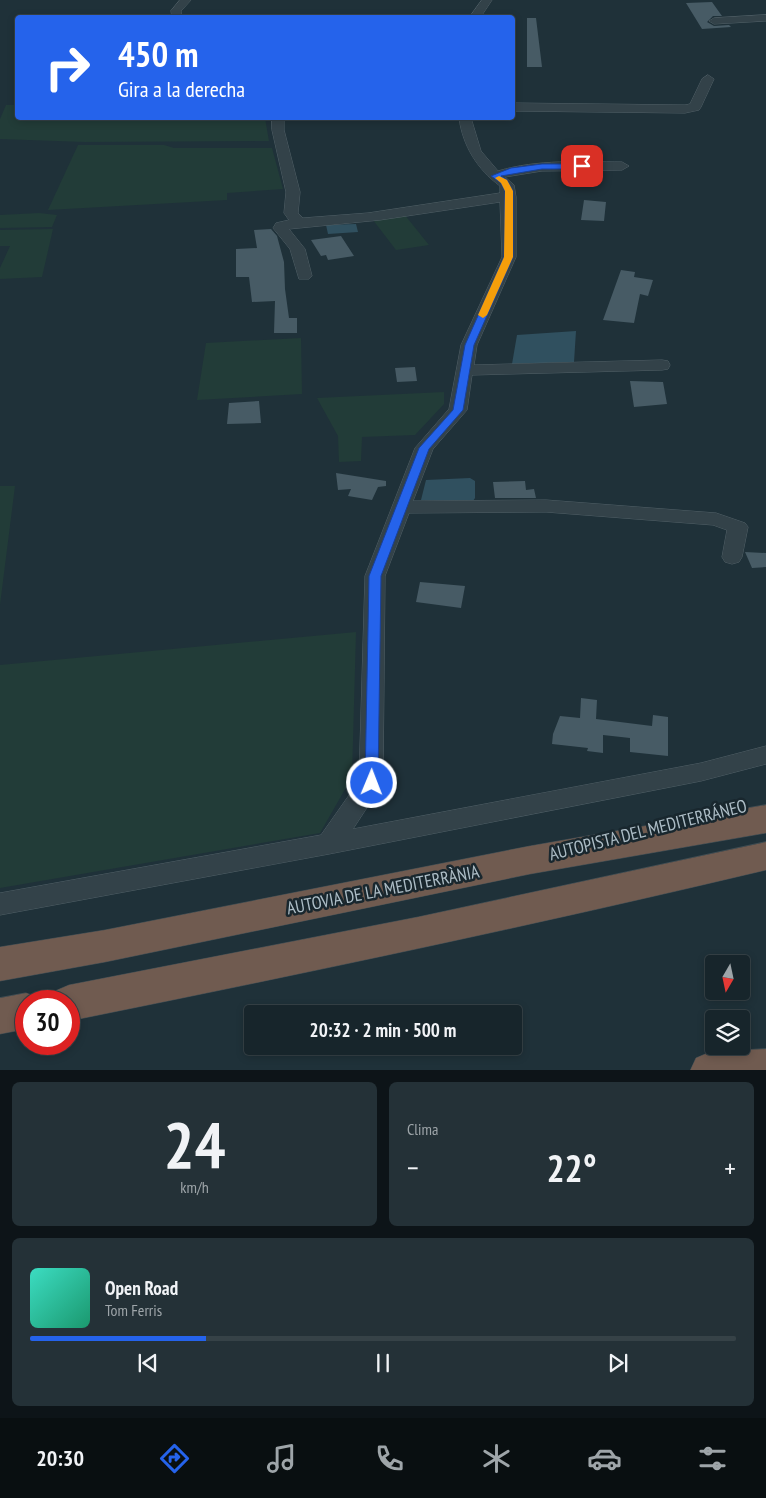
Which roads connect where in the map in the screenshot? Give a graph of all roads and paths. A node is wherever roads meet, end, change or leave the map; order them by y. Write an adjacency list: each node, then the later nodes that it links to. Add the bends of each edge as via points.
1 (186, 0): 3 (street, via 176,11)
2 (487, 0): 4 (street)
3 (177, 15)
4 (476, 15)
5 (766, 18): 6 (street)
6 (714, 20)
7 (708, 79): 8 (street, via 695,107 685,109)
8 (515, 107)
9 (278, 120): 14 (street, via 293,192 291,213)
10 (466, 120): 12 (street, via 475,152)
11 (622, 166): 12 (street, via 542,167 511,170)
12 (495, 176): 13 (street, via 507,185)
13 (509, 197): 14 (street, via 372,217); 17 (street, via 509,257 469,345)
14 (298, 222): 15 (street, via 280,228 298,247)
15 (304, 276)
16 (662, 365): 17 (street)
17 (464, 370): 18 (street, via 458,410 424,448)
18 (401, 507): 19 (street, via 546,506 716,519 738,527); 23 (street, via 375,576 372,783)
19 (732, 557)
20 (766, 755): 23 (street, via 701,772)
21 (766, 800): 25 (highway, AUTOPISTA DEL MEDITERRÁNEO)
22 (766, 818): 25 (highway, AUTOVIA DE LA MEDITERRÀNIA)
23 (329, 844): 26 (street)
24 (766, 856): 28 (highway, via 591,897)
25 (530, 860): 27 (highway, AUTOVIA DE LA MEDITERRÀNIA)
26 (0, 904)
27 (0, 964)
28 (80, 1001)
29 (15, 1013): 30 (highway)
30 (0, 1016)
31 (766, 1068): 32 (highway)
32 (710, 1070)

